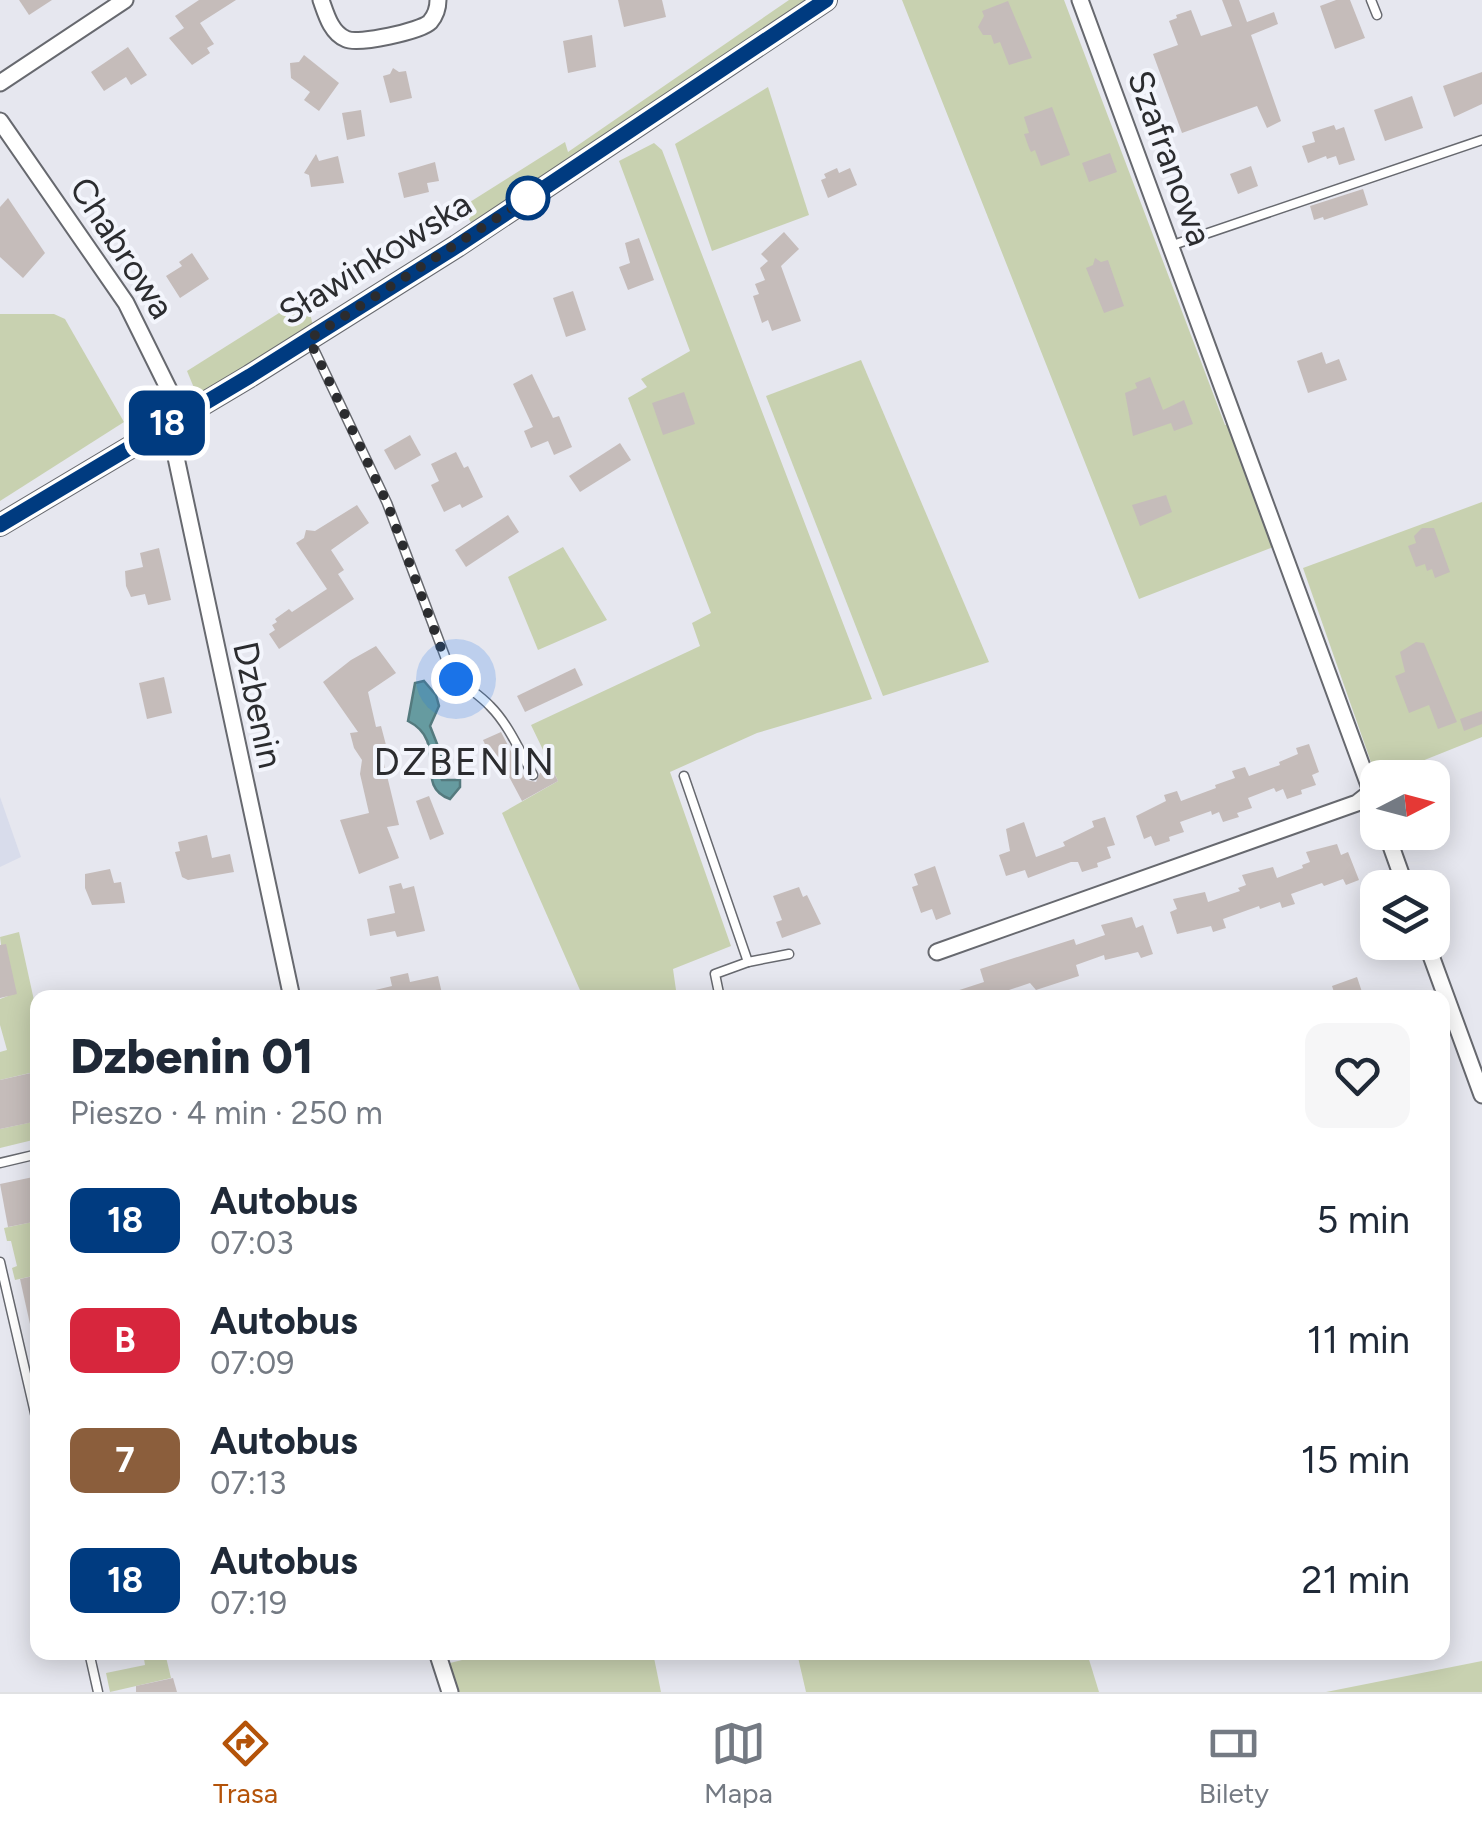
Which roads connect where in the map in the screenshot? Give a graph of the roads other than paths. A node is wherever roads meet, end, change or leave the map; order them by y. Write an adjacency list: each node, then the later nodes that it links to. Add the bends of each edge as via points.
1 (125, 0): 8 (street)
2 (321, 0): 3 (street, via 335,30 356,41 419,29 430,22)
3 (438, 0)
4 (826, 0): 12 (street, Sławinkowska)
5 (1080, 0): 11 (street, Szafranowa)
6 (1371, 0): 7 (lane)
7 (1377, 16)
8 (0, 83)
9 (0, 121): 13 (street, Chabrowa, via 126,304)
10 (1482, 140): 11 (lane)
11 (1170, 246): 15 (street, Szafranowa)
12 (309, 339): 13 (street, Sławinkowska); 16 (lane, via 387,503 448,667 500,717)
13 (173, 419): 14 (street, Sławinkowska); 23 (street, Dzbenin)
14 (0, 524)
15 (1360, 762)
16 (533, 775)
17 (684, 776): 22 (lane)
18 (1360, 801): 19 (street)
19 (937, 952)
20 (789, 954): 22 (lane)
21 (1433, 960): 25 (street)
22 (748, 962): 24 (lane, via 716,974)
23 (290, 990)
24 (719, 990)
25 (1444, 990)
26 (1450, 1008): 27 (street)
27 (1482, 1095)
28 (30, 1156): 29 (lane)
29 (0, 1163)
30 (0, 1262): 31 (lane)
31 (30, 1391)
32 (91, 1660): 34 (lane)
33 (440, 1660): 35 (street)
34 (98, 1692)
35 (450, 1692)

